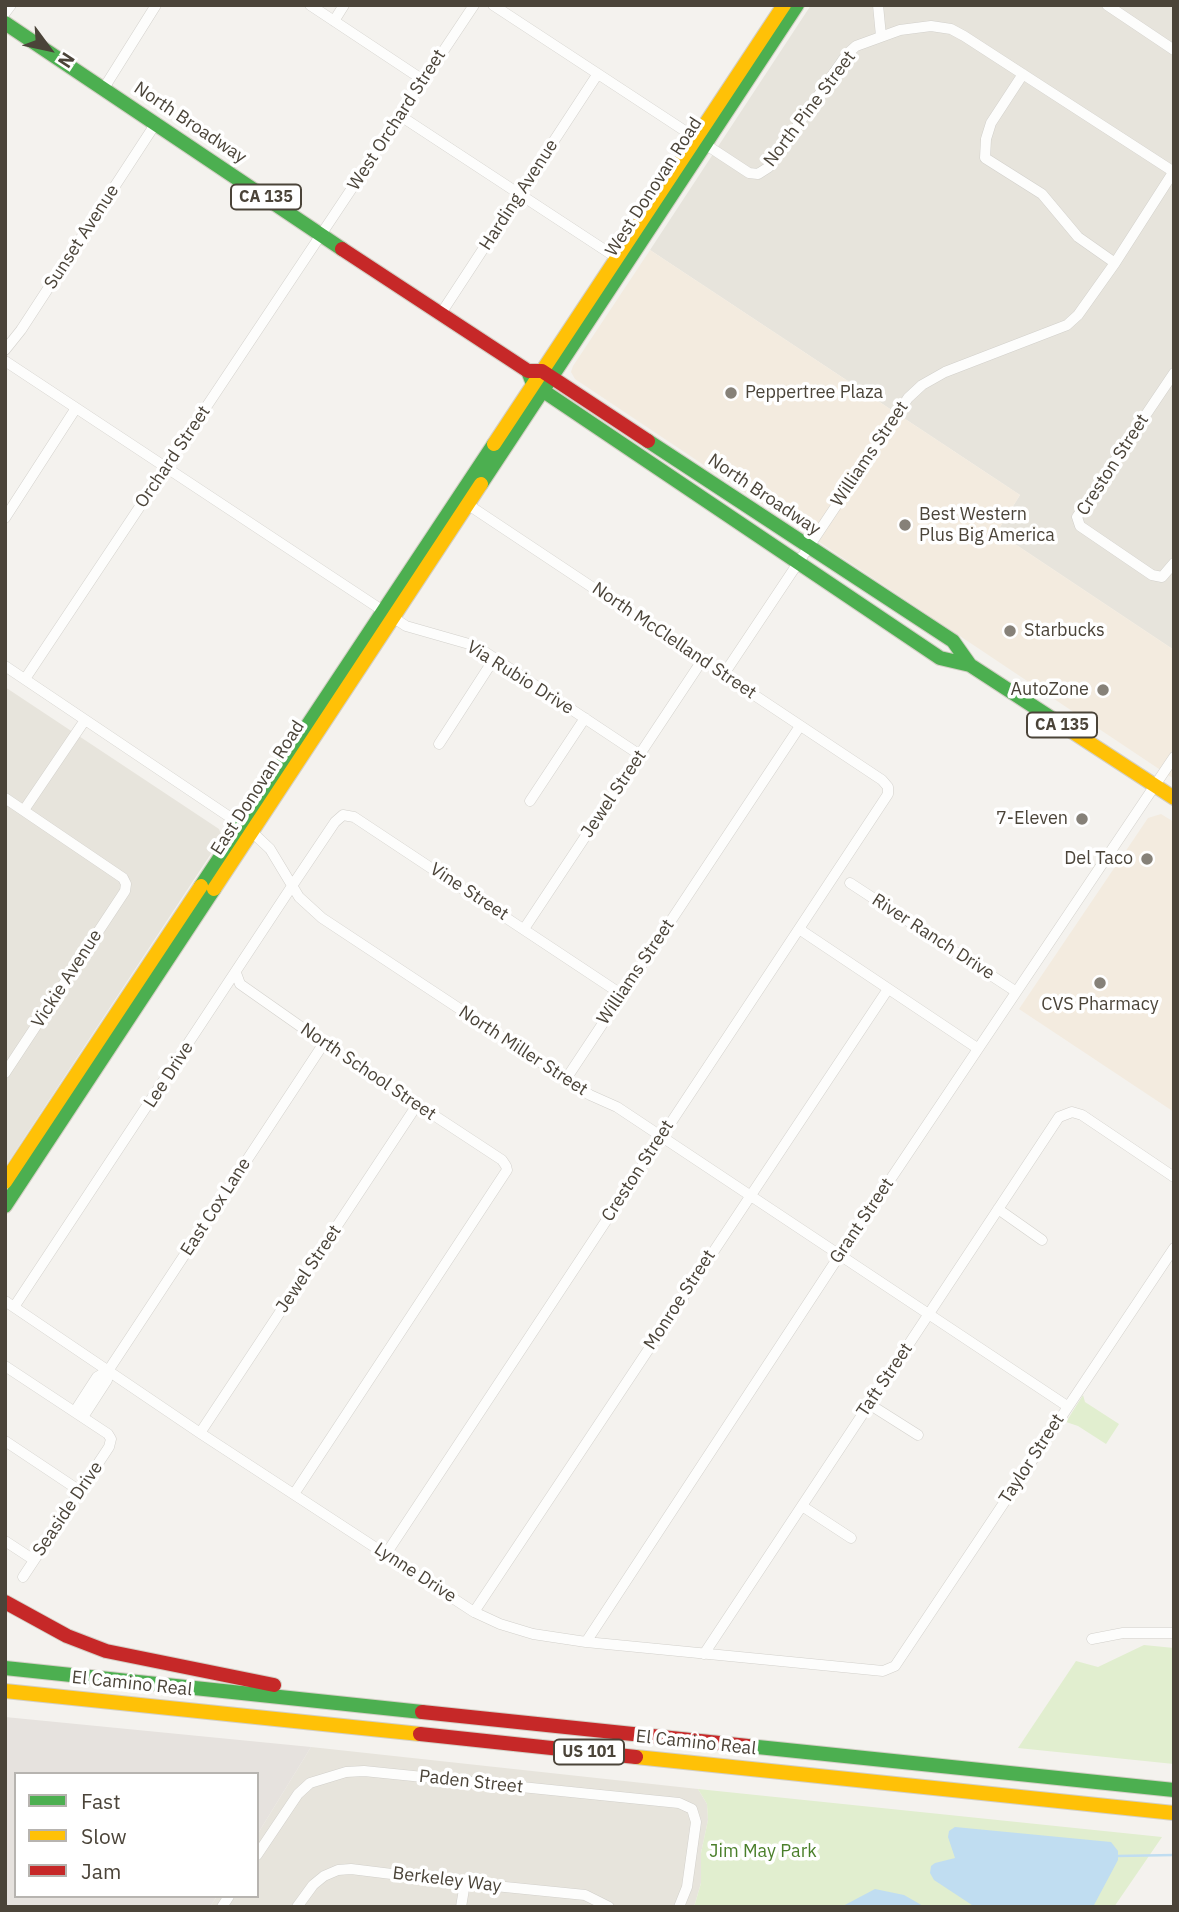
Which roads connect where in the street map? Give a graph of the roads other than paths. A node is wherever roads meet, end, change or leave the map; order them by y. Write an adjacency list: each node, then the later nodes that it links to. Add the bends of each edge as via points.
1 (10, 5): 11 (street)
2 (156, 5): 19 (street)
3 (310, 5): 12 (street)
4 (344, 5): 12 (street)
5 (474, 5): 18 (street, West Orchard Street)
6 (493, 5): 17 (street, North Pine Street)
7 (784, 5): 22 (main road, West Donovan Road)
8 (797, 5): 22 (main road, West Donovan Road)
9 (878, 5): 14 (street)
10 (1107, 5): 15 (street)
11 (5, 13)
12 (334, 21): 18 (street)
13 (5, 23): 19 (main road, North Broadway / CA 135)
14 (881, 36): 16 (street, North Pine Street, via 941,27 964,36); 22 (street, North Pine Street, via 847,54 763,172 749,173)
15 (1174, 50)
16 (1023, 74): 23 (street, North Pine Street); 27 (street, via 990,123 985,158 1042,194 1078,237)
17 (597, 75): 22 (street, North Pine Street); 24 (street, Harding Avenue)
18 (423, 80): 20 (street, West Orchard Street)
19 (104, 88): 21 (main road, North Broadway / CA 135)
20 (399, 115): 24 (street); 25 (street, West Orchard Street)
21 (156, 123): 25 (main road, North Broadway / CA 135); 29 (street, Sunset Avenue)
22 (700, 142): 26 (main road, West Donovan Road)
23 (1174, 172): 27 (street, Williams Street)
24 (519, 194): 26 (street); 28 (street, Harding Avenue)
25 (322, 235): 28 (main road, North Broadway / CA 135); 34 (street, Orchard Street)
26 (621, 261): 32 (main road, West Donovan Road)
27 (1115, 263): 37 (street, Williams Street, via 1067,325 945,372 912,393)
28 (440, 315): 32 (main road, North Broadway / CA 135)
29 (5, 350)
30 (5, 361): 33 (street)
31 (1174, 373): 39 (street, Creston Street, via 1077,517 1077,522 1152,575 1162,577)
32 (540, 378): 35 (main road, East Donovan Road); 37 (main road, North Broadway / CA 135); 38 (main road, North Broadway / CA 135)
33 (76, 408): 34 (street); 36 (street)
34 (165, 468): 40 (street); 46 (street, Orchard Street)
35 (463, 502): 40 (main road, East Donovan Road); 42 (street, North McClelland Street)
36 (5, 518)
37 (808, 547): 38 (street, Williams Street); 43 (main road, North Broadway / CA 135, via 953,641)
38 (798, 562): 43 (main road, North Broadway / CA 135, via 940,658); 45 (street, Williams Street)
39 (1174, 563)
40 (388, 614): 41 (street, Via Rubio Drive, via 406,626 476,646); 59 (main road, East Donovan Road)
41 (494, 659): 47 (street, Via Rubio Drive); 50 (street)
42 (703, 659): 45 (street, North McClelland Street); 51 (street, Jewel Street)
43 (970, 665): 53 (main road, North Broadway / CA 135)
44 (5, 666): 46 (street, North Miller Street)
45 (724, 674): 49 (street, North McClelland Street)
46 (25, 679): 48 (street, North Miller Street)
47 (585, 718): 51 (street, Via Rubio Drive); 57 (street)
48 (85, 720): 58 (street); 59 (street, North Miller Street)
49 (800, 726): 54 (street, North McClelland Street); 68 (street, Williams Street)
50 (439, 744)
51 (640, 755): 63 (street, Jewel Street)
52 (1174, 757): 53 (street, Grant Street)
53 (1155, 786): 56 (main road, North Broadway / CA 135); 67 (street, Grant Street)
54 (888, 788): 64 (street, Creston Street, via 887,798)
55 (5, 798): 58 (street)
56 (1174, 798)
57 (530, 801)
58 (23, 810): 71 (street, Vickie Avenue, via 126,884)
59 (247, 828): 62 (street, North Miller Street, via 270,849); 76 (main road, East Donovan Road); 78 (main road, East Donovan Road)
60 (321, 842): 62 (street, Lee Drive); 63 (street, Vine Street, via 343,815 354,817)
61 (850, 883): 67 (street, River Ranch Drive)
62 (292, 886): 65 (street, Lee Drive); 72 (street, North Miller Street, via 322,918)
63 (524, 929): 68 (street, Vine Street)
64 (799, 929): 66 (street); 74 (street, Creston Street)
65 (236, 973): 69 (street, North School Street, via 240,984); 83 (street, Lee Drive)
66 (888, 989): 70 (street); 77 (street, Monroe Street)
67 (1015, 992): 70 (street, Grant Street)
68 (621, 994): 72 (street, Williams Street)
69 (324, 1043): 73 (street, North School Street); 86 (street, East Cox Lane)
70 (977, 1048): 82 (street, Grant Street)
71 (5, 1073)
72 (566, 1079): 74 (street, North Miller Street)
73 (417, 1105): 90 (street, Jewel Street); 94 (street, North School Street, via 502,1160 507,1170)
74 (661, 1136): 77 (street, North Miller Street); 98 (street, Creston Street)
75 (1174, 1177): 79 (street, Taft Street, via 1072,1112 1059,1117)
76 (5, 1182)
77 (749, 1195): 82 (street, North Miller Street); 102 (street, Monroe Street)
78 (5, 1206)
79 (998, 1209): 80 (street); 84 (street, Taft Street)
80 (1042, 1240)
81 (1174, 1248): 88 (street, Taylor Street)
82 (839, 1255): 84 (street, North Miller Street); 106 (street, Grant Street)
83 (10, 1304): 86 (street, Lynne Drive)
84 (928, 1315): 87 (street, Taft Street); 88 (street, North Miller Street)
85 (5, 1366): 89 (street)
86 (108, 1371): 89 (street, East Cox Lane, via 107,1380); 90 (street, Lynne Drive)
87 (869, 1404): 91 (street); 95 (street, Taft Street)
88 (1067, 1406): 109 (street, Taylor Street)
89 (79, 1414): 93 (street, Seaside Drive, via 111,1441)
90 (200, 1433): 94 (street, Lynne Drive)
91 (918, 1436)
92 (5, 1441): 93 (street)
93 (80, 1491): 99 (street, Seaside Drive)
94 (294, 1494): 98 (street, Lynne Drive)
95 (802, 1506): 96 (street); 107 (street, Taft Street)
96 (851, 1538)
97 (5, 1541): 99 (street)
98 (386, 1554): 102 (street, Lynne Drive)
99 (34, 1560): 100 (street, Seaside Drive)
100 (23, 1577)
101 (5, 1602): 111 (main road, via 67,1636 106,1651 276,1685)
102 (474, 1612): 106 (street, Lynne Drive, via 533,1634)
103 (1174, 1626): 104 (street)
104 (1173, 1633): 105 (street, via 1123,1633)
105 (1092, 1639)
106 (586, 1642): 107 (street, Lynne Drive)
107 (704, 1654): 109 (street, Lynne Drive)
108 (5, 1668): 111 (main road, El Camino Real / US 101)
109 (890, 1670)
110 (5, 1690): 113 (main road, El Camino Real / US 101)
111 (321, 1700): 112 (main road, El Camino Real / US 101)
112 (1174, 1790)
113 (1174, 1813)
114 (259, 1851): 119 (street, Paden Street, via 298,1794 310,1783 345,1772 679,1803 692,1809 695,1816 687,1887)
115 (465, 1883): 116 (street, Berkeley Way, via 338,1870 313,1885); 117 (street); 118 (street, Berkeley Way, via 586,1895)
116 (297, 1907)
117 (461, 1907)
118 (609, 1907)
119 (679, 1907)

